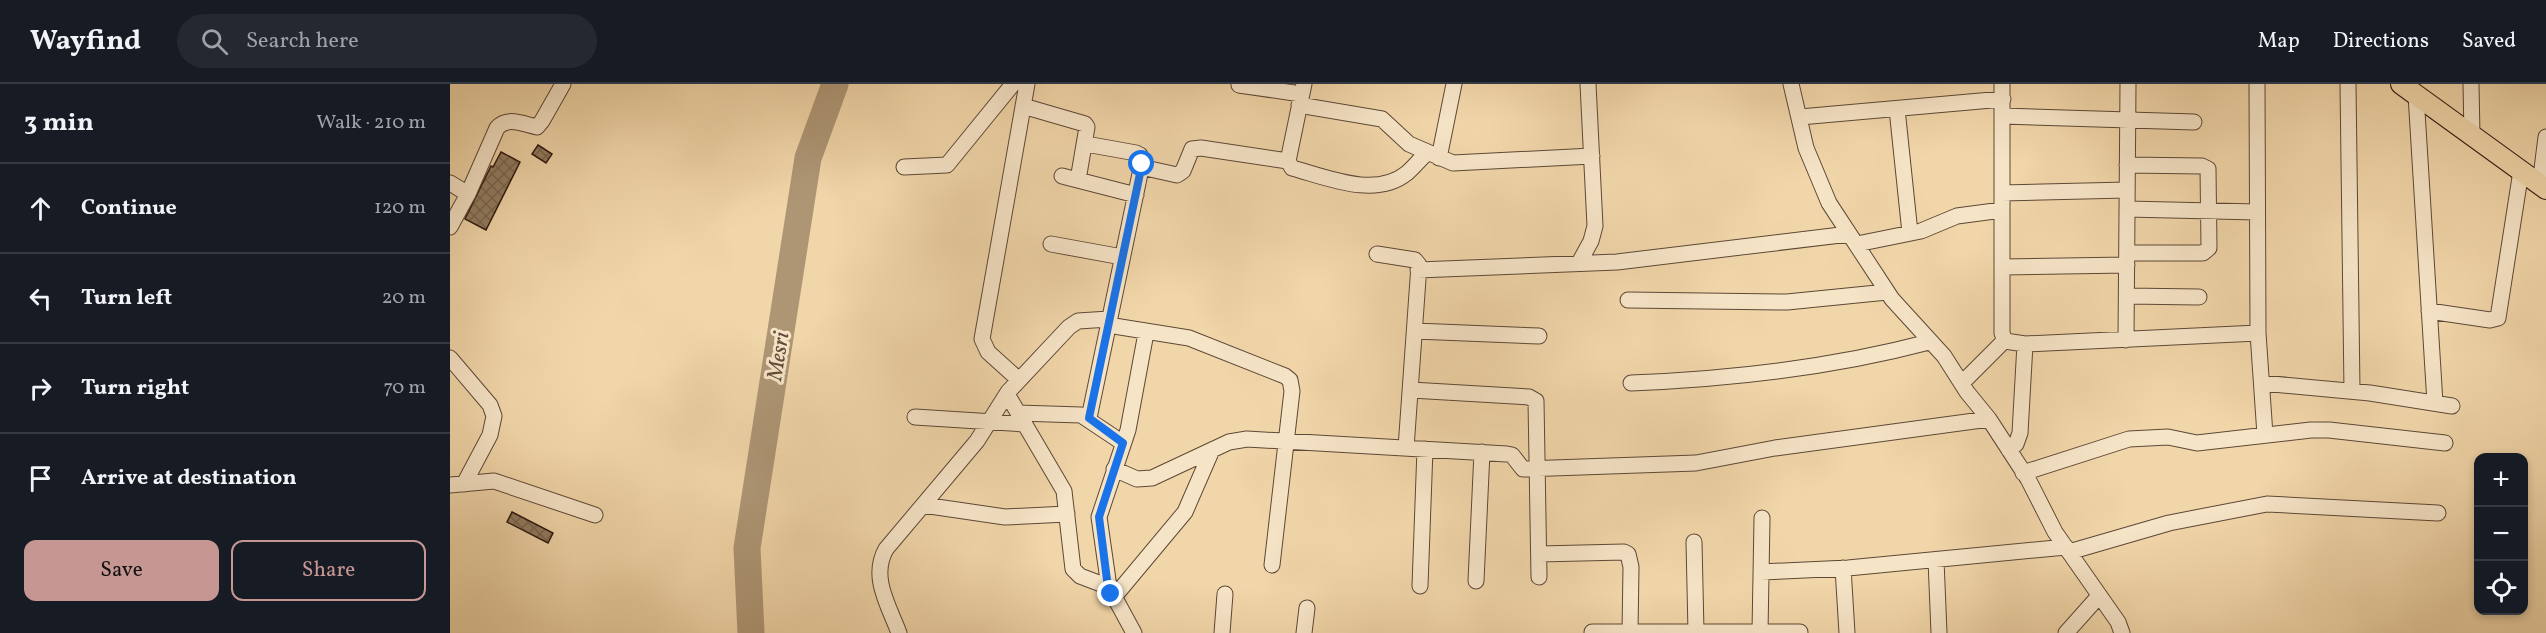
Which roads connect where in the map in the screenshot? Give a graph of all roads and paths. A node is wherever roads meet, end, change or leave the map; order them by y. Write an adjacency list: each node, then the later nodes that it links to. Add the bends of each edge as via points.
1 (563, 84): 37 (street, via 537,127 509,121 501,124)
2 (1013, 84): 28 (street, via 947,165)
3 (1027, 84): 15 (street)
4 (1454, 84): 24 (street)
5 (1588, 84): 25 (street)
6 (1791, 84): 18 (street)
7 (2128, 84): 19 (street)
8 (2257, 84): 42 (street)
9 (2348, 84): 73 (street)
10 (2471, 84): 21 (street)
11 (1239, 85): 14 (street)
12 (2408, 89): 21 (main road); 57 (street)
13 (2002, 92): 16 (street); 17 (street)
14 (1301, 94): 24 (street, via 1382,120 1404,141); 26 (street)
15 (1023, 106): 23 (street, via 1085,124); 68 (street, via 982,339 988,351)
16 (1897, 109): 18 (street); 44 (street)
17 (2002, 116): 19 (street); 36 (street)
18 (1800, 117): 45 (street, via 1806,147 1829,203)
19 (2128, 119): 20 (street); 27 (street)
20 (2194, 122)
21 (2472, 135): 30 (main road)
22 (2546, 137): 34 (street)
23 (1086, 144): 29 (street, via 1136,153 1142,158); 32 (street)
24 (1433, 155): 25 (street, via 1466,164); 26 (street, via 1396,180 1370,186 1292,168)
25 (1592, 156): 50 (street, via 1595,226)
26 (1288, 161): 29 (street, via 1196,148 1177,176)
27 (2127, 165): 35 (street); 41 (street, via 2205,167 2209,175)
28 (904, 167)
29 (1141, 167): 38 (street)
30 (2521, 171): 34 (main road); 57 (street, via 2498,318)
31 (1062, 176): 32 (street)
32 (1078, 180): 38 (street)
33 (450, 183): 37 (street)
34 (2543, 187)
35 (2127, 190): 36 (street); 39 (street)
36 (2002, 193): 40 (street)
37 (468, 194): 43 (street)
38 (1136, 195): 48 (street)
39 (2127, 209): 41 (street); 49 (street)
40 (2002, 210): 44 (street, via 1957,216); 51 (street)
41 (2209, 211): 42 (street); 49 (street, via 2206,253)
42 (2257, 212): 61 (street)
43 (450, 227)
44 (1910, 233): 45 (street)
45 (1853, 239): 50 (street); 53 (street)
46 (1051, 244): 48 (street)
47 (1377, 254): 52 (street, via 1415,260)
48 (1122, 256): 58 (street)
49 (2127, 259): 51 (street); 54 (street)
50 (1578, 263): 52 (street)
51 (2004, 267): 63 (street)
52 (1418, 270): 59 (street)
53 (1887, 292): 56 (street, via 1786,302); 65 (street)
54 (2127, 296): 55 (street); 64 (street)
55 (2199, 297)
56 (1628, 300)
57 (2429, 311): 75 (street)
58 (1108, 322): 60 (street); 68 (street, via 1073,323); 79 (street)
59 (1415, 331): 62 (street); 72 (street)
60 (1146, 333): 83 (street, via 1189,338 1285,376 1292,391); 84 (street)
61 (2258, 333): 64 (street); 71 (street)
62 (1539, 336)
63 (2005, 340): 66 (street); 70 (street)
64 (2126, 340): 66 (street)
65 (1929, 342): 69 (street, via 1815,367); 70 (street)
66 (2025, 344): 89 (street, via 2020,433 2016,444)
67 (450, 358): 94 (street, via 490,405 494,416 490,435)
68 (1020, 380): 74 (street)
69 (1631, 383)
70 (1962, 383): 80 (street)
71 (2262, 383): 73 (street); 82 (street)
72 (1411, 390): 86 (street); 92 (street, via 1532,398 1537,405)
73 (2352, 391): 75 (street)
74 (1007, 394): 78 (street); 81 (street)
75 (2435, 403): 76 (street)
76 (2452, 406)
77 (915, 417): 81 (street)
78 (1021, 418): 79 (street, via 1074,414); 81 (street); 97 (street, via 1062,487)
79 (1089, 418): 84 (street)
80 (1989, 419): 89 (street); 92 (street, via 1775,448 1696,463)
81 (988, 423): 95 (street)
82 (2265, 435): 85 (street, via 2329,430); 93 (street, via 2197,443 2168,437 2129,439)
83 (1287, 442): 86 (street); 88 (street, via 1238,440); 104 (street)
84 (1123, 443): 91 (street)
85 (2445, 443)
86 (1406, 448): 87 (street)
87 (1425, 449): 90 (street); 109 (street)
88 (1212, 450): 91 (street, via 1145,480); 110 (street, via 1185,512)
89 (2008, 450): 93 (street)
90 (1482, 452): 92 (street, via 1507,454 1521,468); 108 (street)
91 (1114, 469): 110 (street, via 1099,517)
92 (1538, 469): 102 (street)
93 (2024, 473): 101 (street)
94 (457, 485): 98 (street, via 494,482)
95 (923, 505): 97 (street, via 1005,516); 119 (street, via 886,549 879,567 880,584)
96 (2438, 513): 101 (street, via 2267,504 2169,523)
97 (1067, 514): 110 (street, via 1073,569)
98 (594, 515)
99 (1762, 518): 106 (street)
100 (1694, 542): 116 (street)
101 (2067, 550): 103 (street); 112 (street)
102 (1539, 554): 107 (street); 115 (street, via 1628,554)
103 (1936, 560): 105 (street); 124 (street)
104 (1272, 565)
105 (1843, 568): 106 (street); 123 (street)
106 (1761, 572): 117 (street)
107 (1539, 577)
108 (1476, 581)
109 (1420, 586)
110 (1111, 592): 120 (street)
111 (1225, 594): 121 (street)
112 (2099, 596): 125 (street); 126 (street)
113 (1307, 608): 122 (street)
114 (1592, 632): 115 (street)
115 (1630, 632): 116 (street)
116 (1696, 632): 117 (street)
117 (1760, 632): 118 (street)
118 (1800, 632)
119 (899, 633)
120 (1134, 633)
121 (1222, 633)
122 (1304, 633)
123 (1847, 633)
124 (1939, 633)
125 (2066, 633)
126 (2122, 633)

